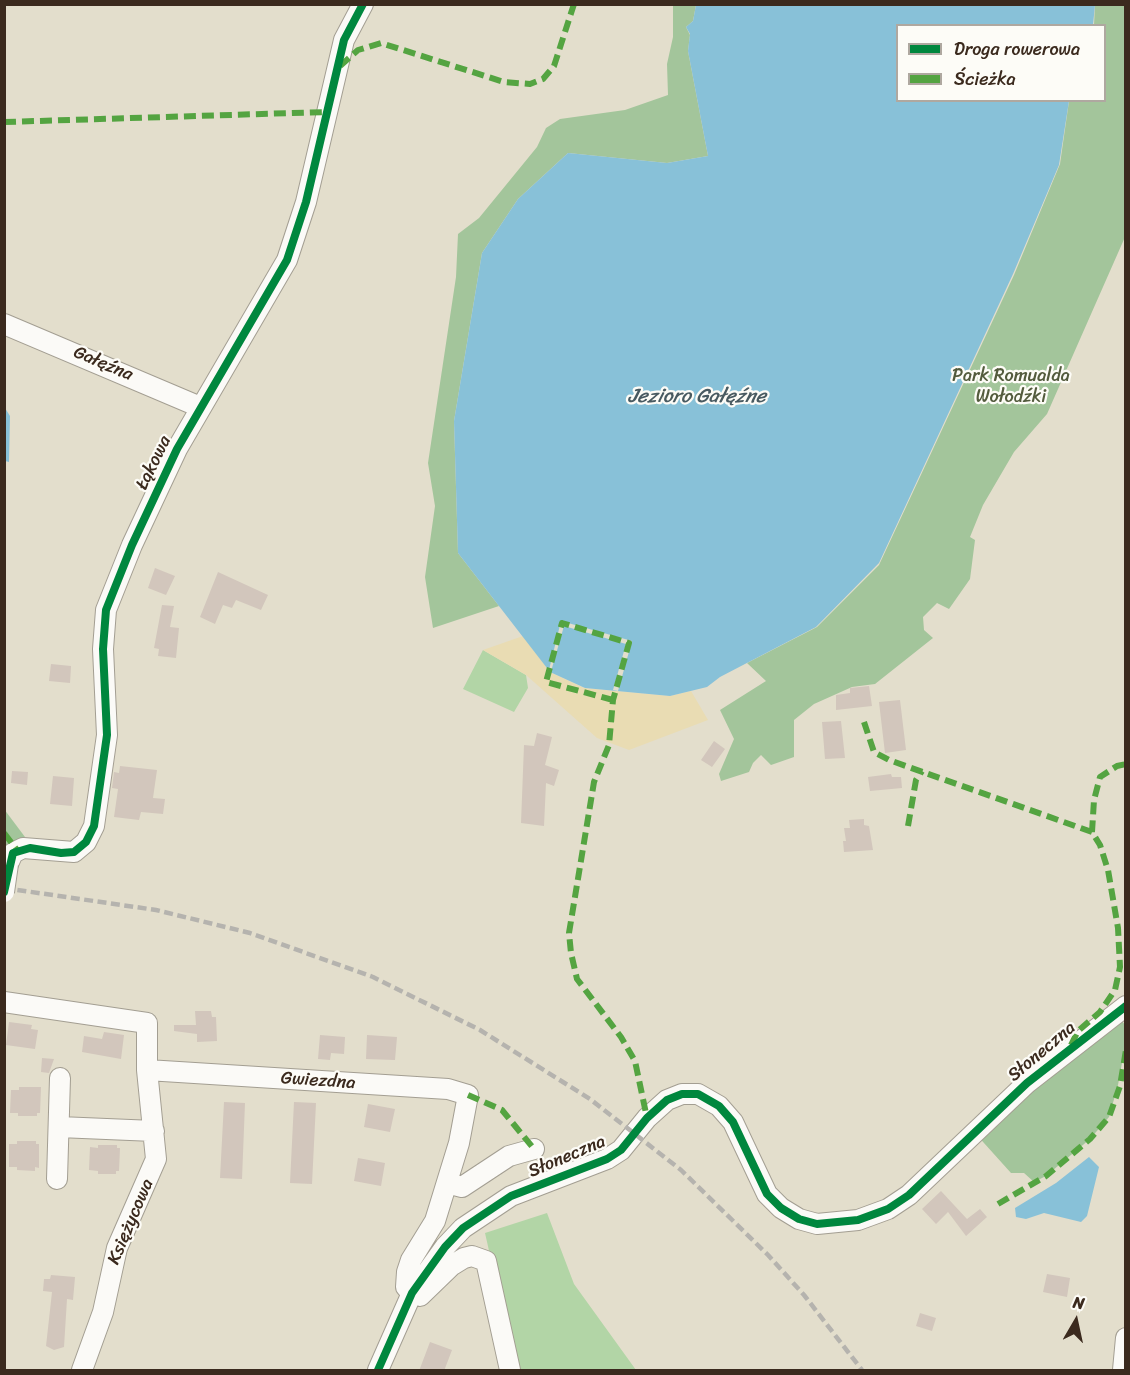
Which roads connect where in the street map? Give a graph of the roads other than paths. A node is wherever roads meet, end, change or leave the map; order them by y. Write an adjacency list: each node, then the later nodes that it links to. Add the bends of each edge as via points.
1 (363, 4): 3 (street, Łąkowa, via 344,40 306,202 287,260)
2 (4, 324): 3 (street, Gałęźna)
3 (200, 407): 4 (street, Łąkowa, bridge, via 132,544 106,610 103,648 107,735 94,826 86,842 74,852 23,848 13,853)
4 (4, 892)
5 (4, 1002): 7 (street, via 147,1023)
6 (1125, 1006): 14 (street, Słoneczna, via 1027,1083 909,1195 888,1209 858,1220 817,1224 799,1219 767,1194 733,1122 719,1106 698,1094 682,1094 667,1100 647,1118 621,1150 497,1204 463,1228)
7 (147, 1070): 10 (street, Księżycowa); 13 (street, Gwiezdna, via 448,1089 468,1095)
8 (60, 1078): 9 (street)
9 (59, 1127): 10 (street); 12 (street)
10 (154, 1131): 16 (street, Księżycowa, via 156,1160 117,1248 103,1312)
11 (534, 1149): 13 (street, via 509,1155 462,1187)
12 (57, 1179)
13 (447, 1183): 14 (street, Gwiezdna, via 435,1221 406,1272 406,1287)
14 (412, 1293): 17 (street, Słoneczna); 18 (street, via 421,1296 464,1258 472,1256 486,1262)
15 (1125, 1338): 19 (street)
16 (82, 1371)
17 (378, 1371)
18 (510, 1371)
19 (1123, 1371)

